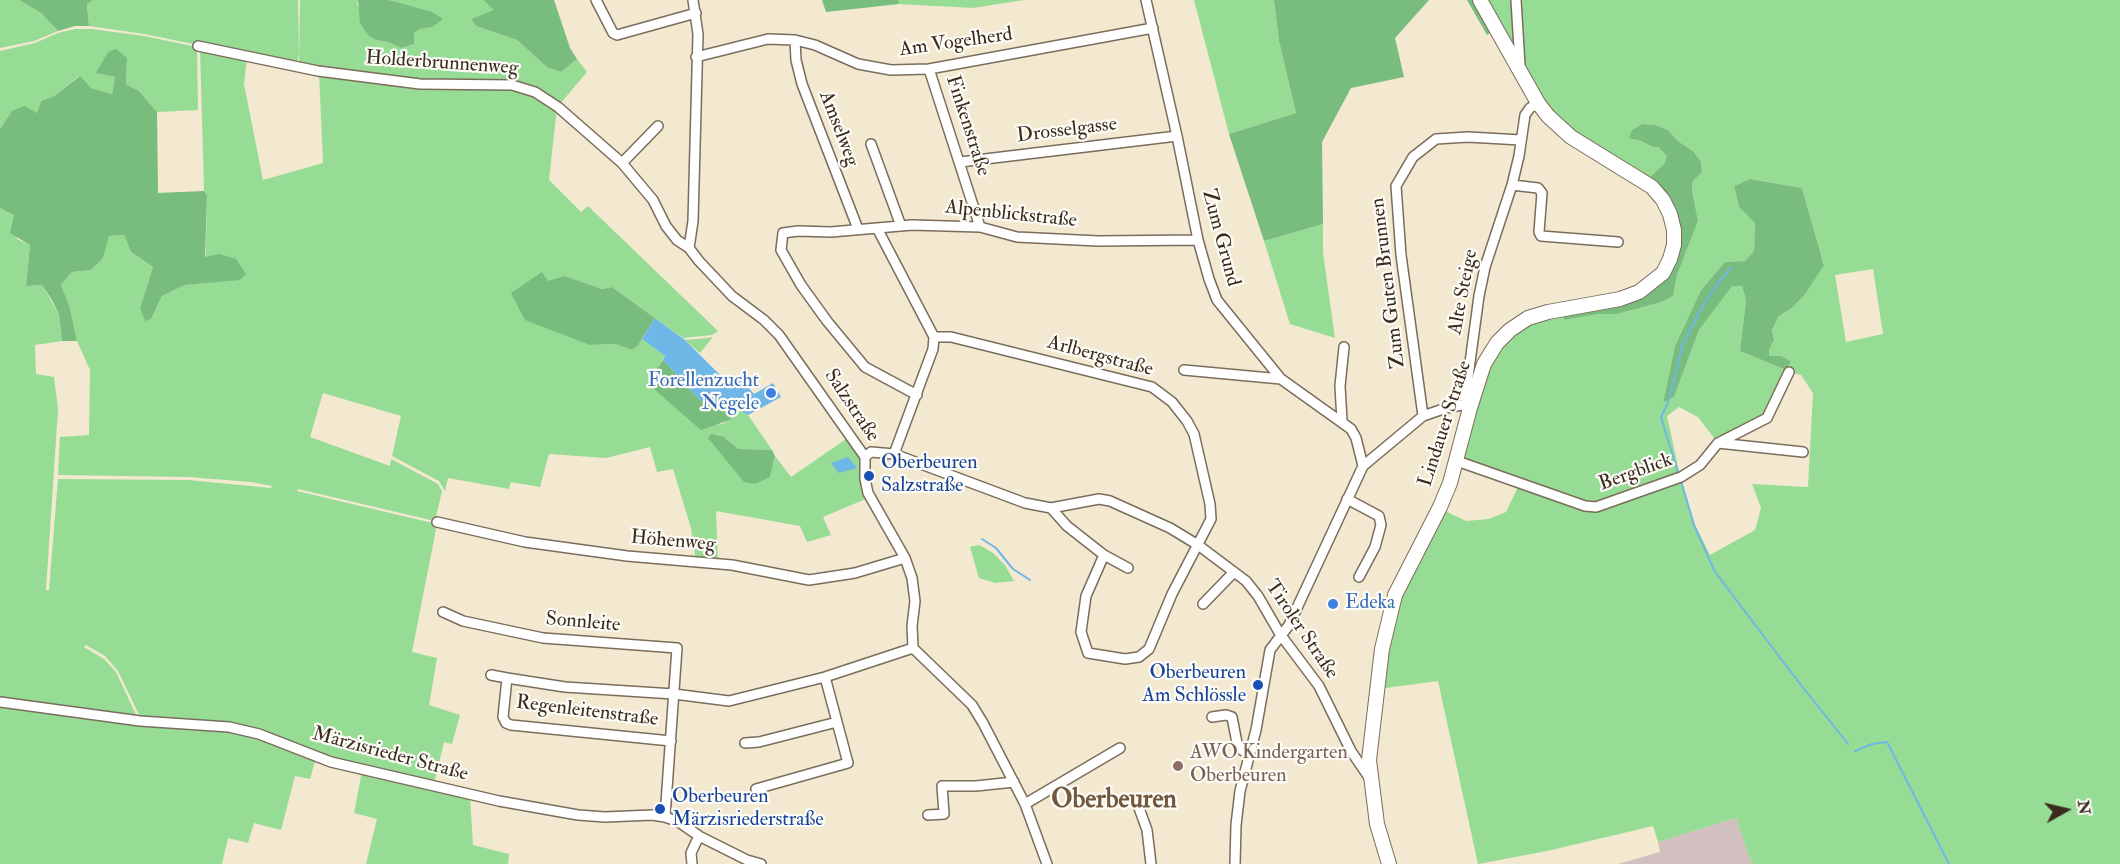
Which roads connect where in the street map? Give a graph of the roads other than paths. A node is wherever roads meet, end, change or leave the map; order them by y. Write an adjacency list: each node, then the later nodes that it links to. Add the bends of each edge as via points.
1 (596, 0): 6 (street, via 617,34)
2 (693, 0): 6 (street)
3 (1146, 0): 7 (street, Zum Grund)
4 (1480, 0): 12 (main road, Lindauer Straße)
5 (1517, 1): 12 (street)
6 (696, 13): 10 (street)
7 (1153, 28): 11 (street, Am Vogelherd); 15 (street, Zum Grund)
8 (795, 40): 10 (street, Am Vogelherd, via 768,39); 11 (street, Am Vogelherd, via 858,64 891,70); 24 (street, Amselweg, via 802,84)
9 (198, 46): 19 (street, Holderbrunnenweg, via 318,71 396,81 524,88 558,106)
10 (696, 57): 27 (street, via 693,221)
11 (930, 69): 18 (street, Finkenstraße)
12 (1520, 70): 13 (main road, Lindauer Straße)
13 (1538, 103): 16 (street, Alte Steige, via 1525,115); 34 (main road, Lindauer Straße, via 1571,137 1652,187 1670,214 1674,245 1663,273 1639,292 1548,312 1528,318 1510,330 1484,364)
14 (658, 126): 19 (street)
15 (1177, 136): 18 (street, Drosselgasse); 25 (street, Zum Grund)
16 (1521, 140): 20 (street, Alte Steige); 35 (street, Zum Guten Brunnen, via 1436,139 1413,157 1396,186 1401,255)
17 (871, 144): 21 (street)
18 (960, 162): 22 (street, Finkenstraße)
19 (622, 164): 27 (street, Holderbrunnenweg, via 653,200 677,240)
20 (1512, 185): 26 (street, via 1538,188 1542,193 1541,236); 34 (street, Alte Steige, via 1488,255 1479,296 1465,399)
21 (901, 226): 22 (street, Alpenblickstraße); 23 (street, Alpenblickstraße)
22 (980, 227): 25 (street, Alpenblickstraße, via 1017,237)
23 (877, 228): 24 (street, Alpenblickstraße); 28 (street)
24 (858, 229): 33 (street, Alpenblickstraße, via 783,233 781,250 801,285 865,367)
25 (1198, 240): 32 (street, Zum Grund, via 1217,300)
26 (1618, 242)
27 (689, 248): 40 (street, Salzstraße, via 732,296 779,335)
28 (934, 337): 33 (street); 46 (street, Arlbergstraße, via 951,337 1152,387 1172,402 1194,434 1210,504 1211,519)
29 (1344, 347): 36 (street)
30 (1184, 370): 32 (street)
31 (1789, 372): 37 (street, Bergblick, via 1767,418)
32 (1281, 379): 36 (street, Zum Grund)
33 (916, 395): 39 (street)
34 (1470, 408): 35 (street, via 1462,405); 41 (main road, Lindauer Straße)
35 (1423, 416): 42 (street)
36 (1342, 421): 42 (street, Zum Grund, via 1356,438)
37 (1719, 443): 38 (street); 41 (street, Bergblick, via 1700,465 1679,477 1602,505 1585,506)
38 (1803, 452)
39 (894, 454): 40 (street, Tiroler Straße, via 871,452); 44 (street, Tiroler Straße)
40 (865, 457): 48 (street, Salzstraße, via 868,493)
41 (1457, 461): 67 (main road, Lindauer Straße, via 1440,507 1390,610 1370,736)
42 (1363, 466): 43 (street)
43 (1347, 499): 51 (street, via 1379,516 1381,525 1375,547); 54 (street, via 1289,625)
44 (1051, 508): 46 (street, Tiroler Straße, via 1099,499 1110,501); 47 (street)
45 (436, 522): 48 (street, Höhenweg, via 525,542 732,565 809,580 855,573)
46 (1197, 545): 47 (street, Arlbergstraße, via 1149,649 1139,657 1125,659 1088,653 1082,632 1086,596); 50 (street, Tiroler Straße)
47 (1104, 555): 49 (street)
48 (905, 558): 55 (street, Salzstraße, via 915,601)
49 (1128, 568)
50 (1234, 572): 52 (street); 54 (street, Tiroler Straße, via 1258,596)
51 (1359, 577)
52 (1203, 604)
53 (443, 612): 59 (street, Sonnleite, via 463,621 543,638 676,648)
54 (1280, 634): 66 (street, via 1269,650 1257,730); 67 (street, Tiroler Straße, via 1319,686 1350,752)
55 (913, 648): 57 (street); 68 (street, via 972,705)
56 (491, 675): 58 (street, Regenleitenstraße)
57 (825, 677): 59 (street, via 729,701); 62 (street)
58 (507, 678): 59 (street, Regenleitenstraße, via 565,687); 63 (street, Regenleitenstraße, via 503,717 511,725)
59 (674, 694): 63 (street, Sonnleite)
60 (0, 702): 73 (street, Märzisrieder Straße, via 117,718 229,727 259,734 332,762 499,801 578,815)
61 (1212, 717): 66 (street, via 1232,717 1237,743)
62 (837, 722): 64 (street); 69 (street, via 848,763)
63 (671, 741): 73 (street, Sonnleite)
64 (745, 743)
65 (1120, 748): 70 (street)
66 (1249, 755): 79 (street, via 1240,791)
67 (1370, 779): 80 (main road, Lindauer Straße)
68 (1014, 782): 70 (street); 72 (street, via 942,786 944,814)
69 (756, 789)
70 (1025, 804): 77 (street)
71 (1139, 808): 78 (street, via 1147,830)
72 (928, 815)
73 (665, 817): 74 (street, Märzisrieder Straße)
74 (699, 836): 75 (street, via 691,853); 76 (street, Märzisrieder Straße)
75 (692, 864)
76 (761, 864)
77 (1047, 864)
78 (1151, 864)
79 (1235, 864)
80 (1389, 864)

